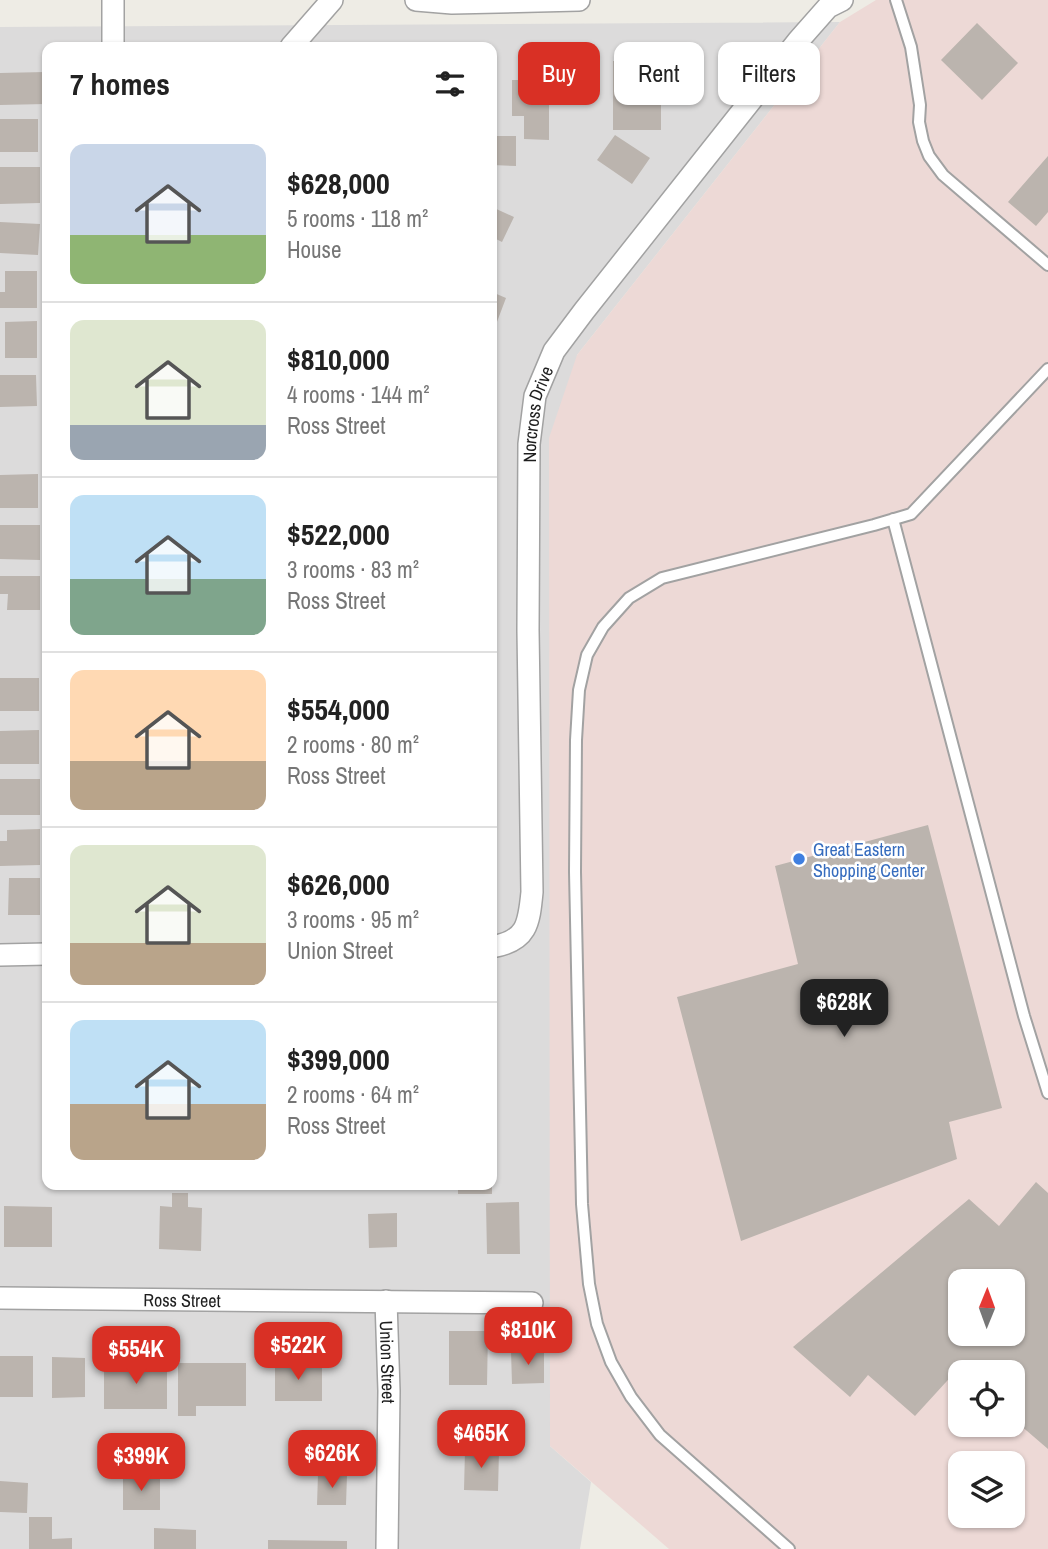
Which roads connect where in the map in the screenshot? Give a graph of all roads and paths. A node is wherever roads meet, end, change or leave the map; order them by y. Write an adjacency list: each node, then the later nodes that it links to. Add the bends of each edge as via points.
1 (113, 0): 7 (street)
2 (332, 0): 8 (street)
3 (416, 0): 4 (street)
4 (579, 0)
5 (842, 0): 12 (street, Norcross Drive, via 828,7 798,41 584,311 554,351 535,396 529,444 530,918 523,933)
6 (896, 0): 9 (lane, via 911,47 919,122 929,156 943,175)
7 (113, 42)
8 (295, 42)
9 (1048, 265)
10 (1048, 369): 11 (lane, via 911,514)
11 (893, 519): 15 (lane, via 1024,1016); 21 (lane, via 663,578 629,598 603,627 587,655 579,690 575,872 582,1204 597,1324 611,1362 660,1435)
12 (497, 946)
13 (42, 954): 14 (street)
14 (0, 955)
15 (1044, 1062): 16 (lane)
16 (1048, 1093)
17 (0, 1298): 18 (street, Ross Street)
18 (386, 1301): 19 (street, Ross Street); 20 (street, Union Street)
19 (532, 1303)
20 (387, 1549)
21 (789, 1549)

